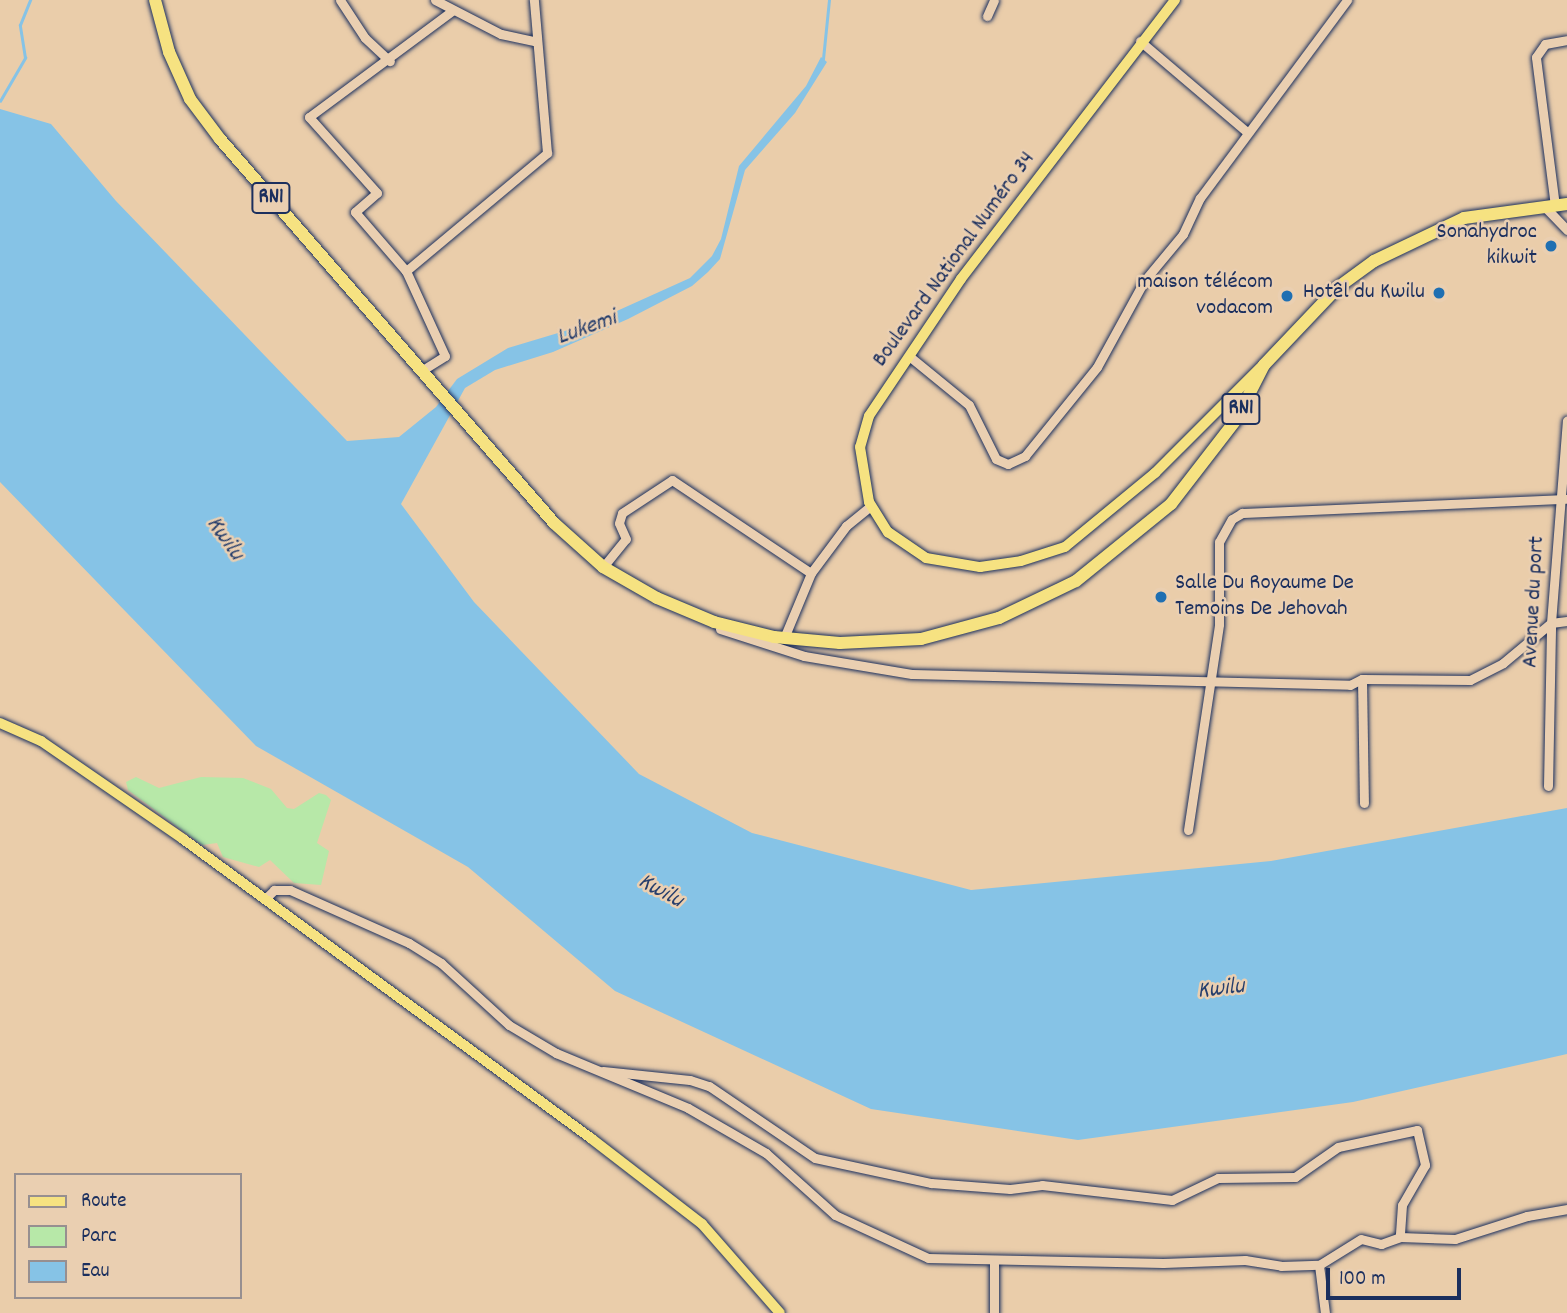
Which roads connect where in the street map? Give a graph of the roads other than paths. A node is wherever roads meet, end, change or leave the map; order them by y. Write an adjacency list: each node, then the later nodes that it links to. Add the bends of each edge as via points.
1 (155, 0): 20 (highway, RN1, via 169,52 190,99)
2 (340, 0): 13 (street, via 365,38)
3 (435, 0): 8 (street)
4 (534, 0): 11 (street)
5 (995, 0): 9 (street)
6 (1175, 0): 12 (main road, Boulevard National Numéro 34)
7 (1347, 0): 14 (street)
8 (453, 10): 11 (street, via 500,34); 13 (street)
9 (986, 16)
10 (1567, 40): 15 (street, via 1545,44 1536,57)
11 (535, 41): 17 (street, via 547,153)
12 (1140, 41): 14 (street); 18 (main road, Boulevard National Numéro 34, via 1004,229 961,279)
13 (390, 61): 17 (street, via 309,117 377,193 355,212)
14 (1247, 132): 18 (street, via 1200,198 1182,234 1144,281 1097,367 1025,456 1008,464 996,459 969,405)
15 (1556, 206): 16 (street); 19 (highway, RN1, via 1464,218 1374,261 1328,296)
16 (1567, 230)
17 (406, 271): 20 (street, via 445,356)
18 (909, 356): 23 (main road, Boulevard National Numéro 34, via 869,416 860,447 861,475)
19 (1264, 365): 23 (main road, Boulevard National Numéro 34, via 1155,473 1065,547 1021,561 980,567 926,558 888,533); 29 (highway, RN1, via 1236,420 1171,504 1129,543 1076,581 999,618 921,639 840,643)
20 (423, 372): 24 (highway, RN1, via 554,523)
21 (1567, 421): 22 (street, Avenue du port)
22 (1564, 500): 28 (street, Avenue du port); 31 (street, via 1242,513 1232,519 1219,542 1219,624)
23 (871, 506): 25 (street, via 846,526)
24 (603, 567): 25 (street, via 626,539 619,523 622,513 672,480); 26 (highway, RN1)
25 (811, 573): 29 (street)
26 (685, 611): 29 (highway, RN1); 31 (street, via 763,645 863,669 1025,679 1184,684)
27 (1567, 621): 28 (street)
28 (1551, 623): 30 (street, via 1503,663 1469,680); 33 (street, Avenue du port)
29 (784, 638)
30 (1362, 679): 31 (street, via 1350,685); 34 (street)
31 (1211, 680): 35 (street)
32 (0, 723): 36 (main road, via 41,741)
33 (1548, 786)
34 (1364, 803)
35 (1188, 830)
36 (265, 900): 37 (street, via 274,890 290,890 409,943 441,964 509,1025); 42 (main road, via 668,1196 724,1246)
37 (601, 1072): 39 (street, via 690,1080 709,1086 815,1158 944,1184 1010,1189 1042,1185 1172,1200 1218,1178 1295,1177 1338,1147 1417,1130 1425,1165 1402,1205); 40 (street, via 665,1096 745,1140 782,1165 835,1215 905,1251 928,1258)
38 (1567, 1209): 39 (street, via 1455,1239)
39 (1400, 1237): 41 (street, via 1381,1244 1356,1240)
40 (994, 1261): 41 (street, via 1245,1260 1281,1266); 43 (street)
41 (1319, 1265): 44 (street)
42 (780, 1313)
43 (994, 1313)
44 (1325, 1313)

